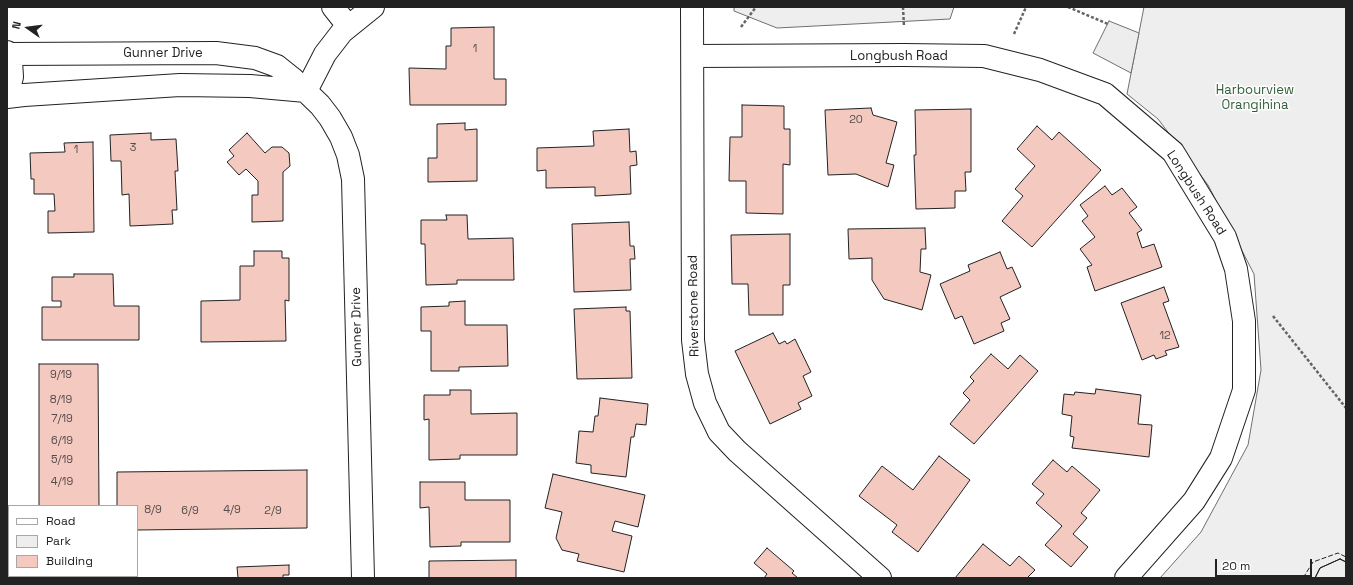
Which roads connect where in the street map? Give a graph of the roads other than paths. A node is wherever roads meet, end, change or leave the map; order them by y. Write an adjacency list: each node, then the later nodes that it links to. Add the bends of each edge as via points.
1 (333, 7): 4 (street)
2 (373, 7): 4 (street)
3 (692, 7): 6 (street, Riverstone Road)
4 (348, 26): 7 (street, via 327,51)
5 (8, 53): 7 (street, Gunner Drive, via 216,53 255,58 276,66); 8 (street, via 12,77)
6 (693, 56): 10 (street, Riverstone Road, via 693,340 697,374 706,402 719,432 737,451); 11 (street, Longbush Road, via 984,56 1040,70 1105,94 1173,152 1225,237 1236,269 1244,321 1244,390 1221,458 1198,495)
7 (306, 91): 8 (street, via 250,86 180,85); 9 (street, Gunner Drive, via 330,118 341,137 354,179)
8 (7, 97)
9 (363, 578)
10 (880, 578)
11 (1126, 578)

